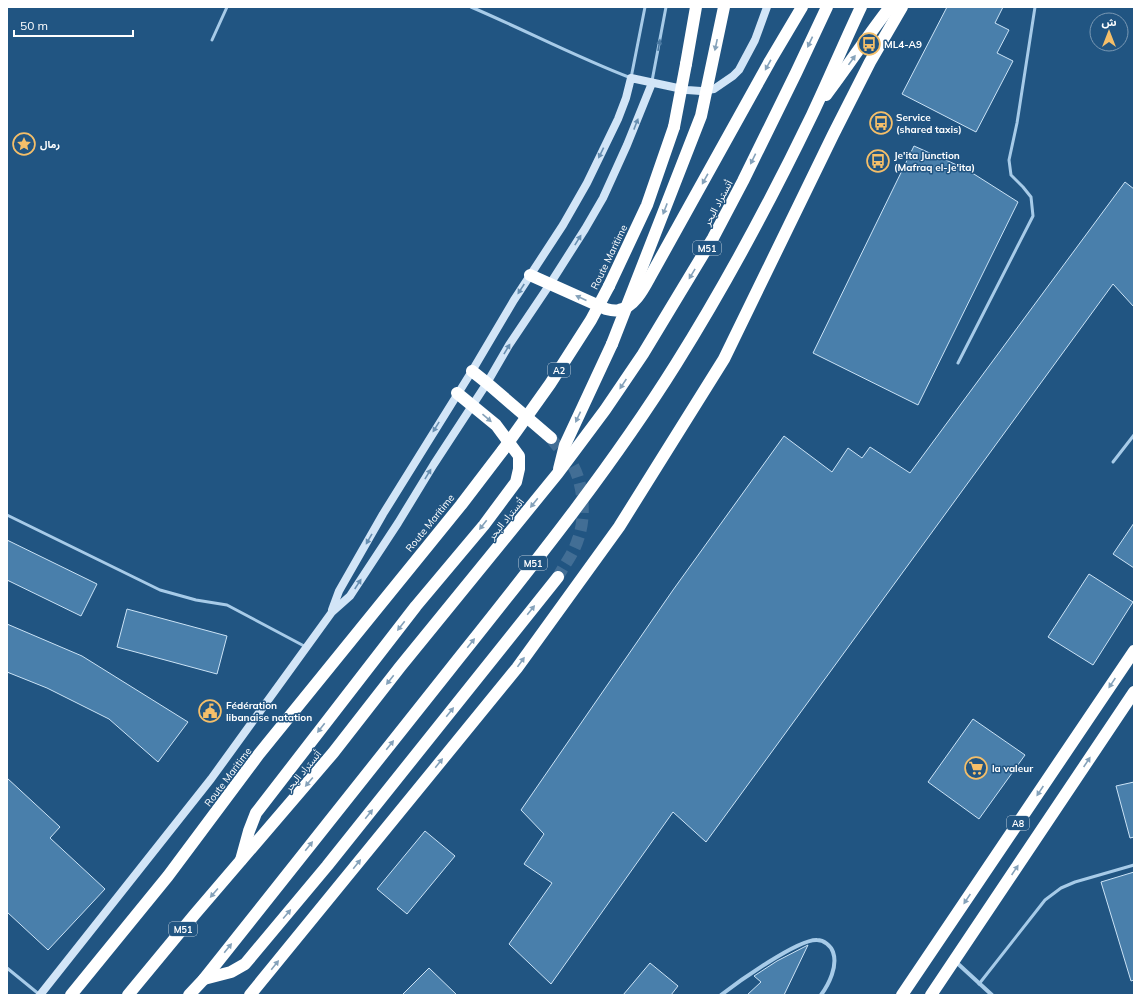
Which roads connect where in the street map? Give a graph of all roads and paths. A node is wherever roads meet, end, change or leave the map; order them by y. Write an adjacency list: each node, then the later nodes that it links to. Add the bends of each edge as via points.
1 (227, 7): 14 (lane)
2 (471, 7): 15 (lane, via 592,63)
3 (645, 7): 15 (lane)
4 (666, 7): 16 (lane, one-way to 4)
5 (696, 7): 42 (highway, Route Maritime / A2, bridge, via 674,127 658,176 647,205 591,320 550,384 461,505 259,754 168,876)
6 (724, 7): 28 (highway, one-way to 28, bridge, via 701,116 612,344 565,445)
7 (767, 7): 16 (street, via 755,40 739,70 719,86 708,91 693,91)
8 (802, 7): 19 (highway, one-way to 19, via 641,293 630,305 619,310 606,310)
9 (827, 7): 28 (highway, أتستراد البحر / M51, one-way to 28, via 713,238 644,354)
10 (860, 7): 17 (highway, M51)
11 (890, 7): 17 (highway, one-way to 11)
12 (902, 7): 45 (highway, one-way to 12, via 517,668 619,527 724,359 833,135 870,62)
13 (1035, 7): 20 (lane, via 1009,160 1011,175 1031,197 1033,216)
14 (212, 40)
15 (631, 78): 16 (street); 18 (street, one-way to 18, via 618,119 587,183)
16 (652, 83): 19 (street, one-way to 16, via 603,198)
17 (812, 114): 39 (highway, M51, one-way to 17, via 514,590 595,482 675,365 724,284)
18 (530, 275): 19 (highway); 21 (street, one-way to 21)
19 (550, 284): 22 (street, one-way to 19)
20 (958, 363)
21 (472, 371): 22 (highway); 23 (street)
22 (487, 383): 24 (street); 26 (highway)
23 (457, 393): 24 (highway); 31 (street, one-way to 31, via 339,591)
24 (472, 405): 31 (street, one-way to 24, via 350,596); 35 (highway, one-way to 35, via 496,426 519,456 520,468 516,482 484,525 416,606 256,813)
25 (1134, 435): 27 (lane)
26 (550, 438)
27 (1113, 462)
28 (558, 473): 35 (highway, أتستراد البحر / M51, one-way to 35, via 333,753)
29 (7, 515): 32 (lane, via 160,590 227,605)
30 (558, 577): 39 (highway, one-way to 30, via 231,972 245,964 328,866)
31 (332, 612): 32 (street)
32 (306, 647): 41 (street, via 211,778)
33 (1134, 651): 48 (highway, A8, one-way to 48)
34 (1134, 692): 37 (highway, A8, one-way to 34)
35 (240, 864): 43 (highway, أتستراد البحر / M51, one-way to 43)
36 (1134, 866): 40 (lane, via 1076,882 1061,888 1045,900)
37 (954, 960): 40 (street); 49 (highway, A8)
38 (7, 968): 41 (lane)
39 (204, 978): 44 (highway, M51)
40 (980, 984): 50 (street)
41 (40, 995)
42 (71, 995)
43 (128, 995)
44 (189, 995)
45 (250, 995)
46 (721, 995): 47 (street, via 778,957 806,942 816,940 831,947 835,964 827,987)
47 (821, 995)
48 (902, 995)
49 (931, 995)
50 (992, 995)

